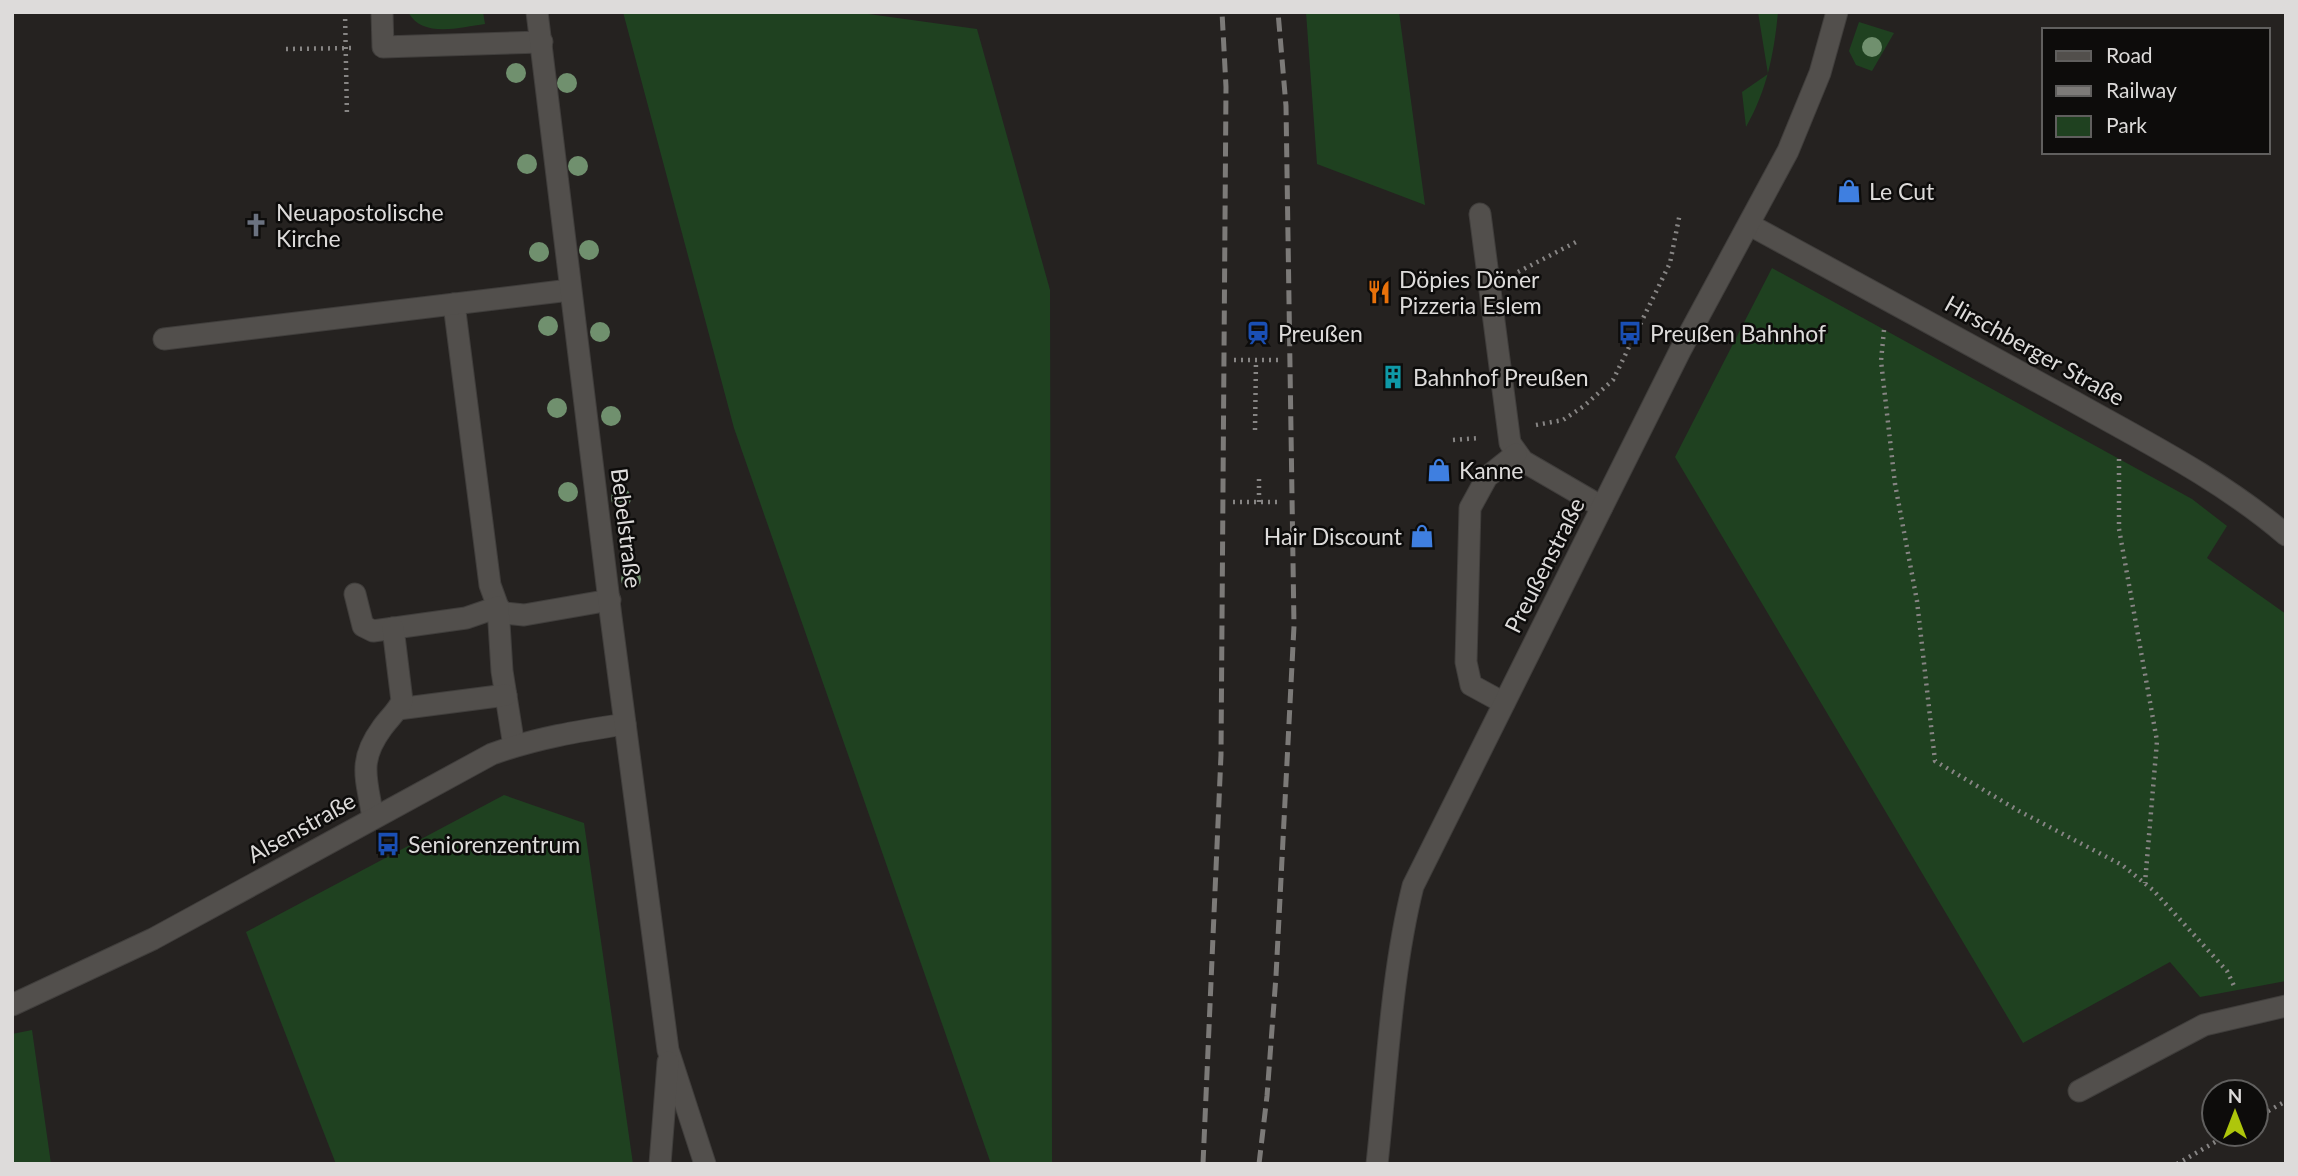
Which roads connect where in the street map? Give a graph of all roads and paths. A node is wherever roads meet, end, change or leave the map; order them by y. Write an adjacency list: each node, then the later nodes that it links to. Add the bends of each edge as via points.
1 (345, 12): 8 (path)
2 (382, 12): 6 (street)
3 (537, 12): 5 (street, Bebelstraße)
4 (1837, 12): 12 (street, Preußenstraße, via 1820,72 1788,151)
5 (542, 42): 6 (street); 15 (street, Bebelstraße)
6 (383, 47): 8 (path)
7 (286, 49): 8 (path)
8 (345, 49): 9 (path)
9 (347, 117)
10 (1681, 213): 24 (path, via 1670,263 1613,380 1563,420)
11 (1480, 215): 24 (street)
12 (1750, 225): 16 (street, Hirschberger Straße); 31 (street, Preußenstraße)
13 (1578, 242): 14 (path)
14 (1534, 263)
15 (570, 290): 17 (street); 34 (street, Bebelstraße)
16 (1888, 298): 22 (street, Hirschberger Straße); 43 (path, via 1881,361 1895,484 1917,601 1935,761 2122,865)
17 (454, 304): 18 (street); 35 (street, via 490,585)
18 (164, 339)
19 (1234, 360): 20 (path)
20 (1256, 360): 21 (path); 23 (path)
21 (1281, 360)
22 (2120, 427): 32 (street, Hirschberger Straße, via 2169,454); 43 (path, via 2119,529 2157,741)
23 (1255, 430)
24 (1508, 431): 25 (path); 26 (street)
25 (1453, 440)
26 (1516, 454): 31 (street); 38 (street, via 1487,477 1469,508 1466,662 1471,685)
27 (1259, 475): 29 (path)
28 (1233, 502): 29 (path)
29 (1259, 502): 30 (path)
30 (1282, 502)
31 (1602, 508): 38 (street, Preußenstraße)
32 (2286, 536)
33 (355, 593): 36 (street, via 363,626 373,631)
34 (610, 600): 35 (street, via 524,615 504,613); 40 (street, Bebelstraße)
35 (498, 607): 36 (street, via 466,618); 37 (street)
36 (393, 628): 39 (street, via 402,701)
37 (506, 695): 39 (street); 41 (street)
38 (1504, 703): 54 (street, Preußenstraße, via 1413,886 1401,946)
39 (398, 709): 42 (street, via 370,746 364,764)
40 (625, 724): 41 (street, Alsenstraße); 47 (street, Bebelstraße)
41 (514, 746): 42 (street, Alsenstraße)
42 (373, 818): 44 (street, Alsenstraße, via 153,939)
43 (2145, 883): 46 (path, via 2227,971)
44 (12, 1005)
45 (2286, 1006): 46 (street)
46 (2248, 1014): 48 (street, via 2204,1025)
47 (668, 1050): 52 (street, Bebelstraße); 53 (street, Bebelstraße)
48 (2079, 1091)
49 (2286, 1101): 50 (path)
50 (2270, 1110)
51 (2204, 1148): 55 (path)
52 (660, 1164)
53 (705, 1164)
54 (1377, 1164)
55 (2177, 1164)

